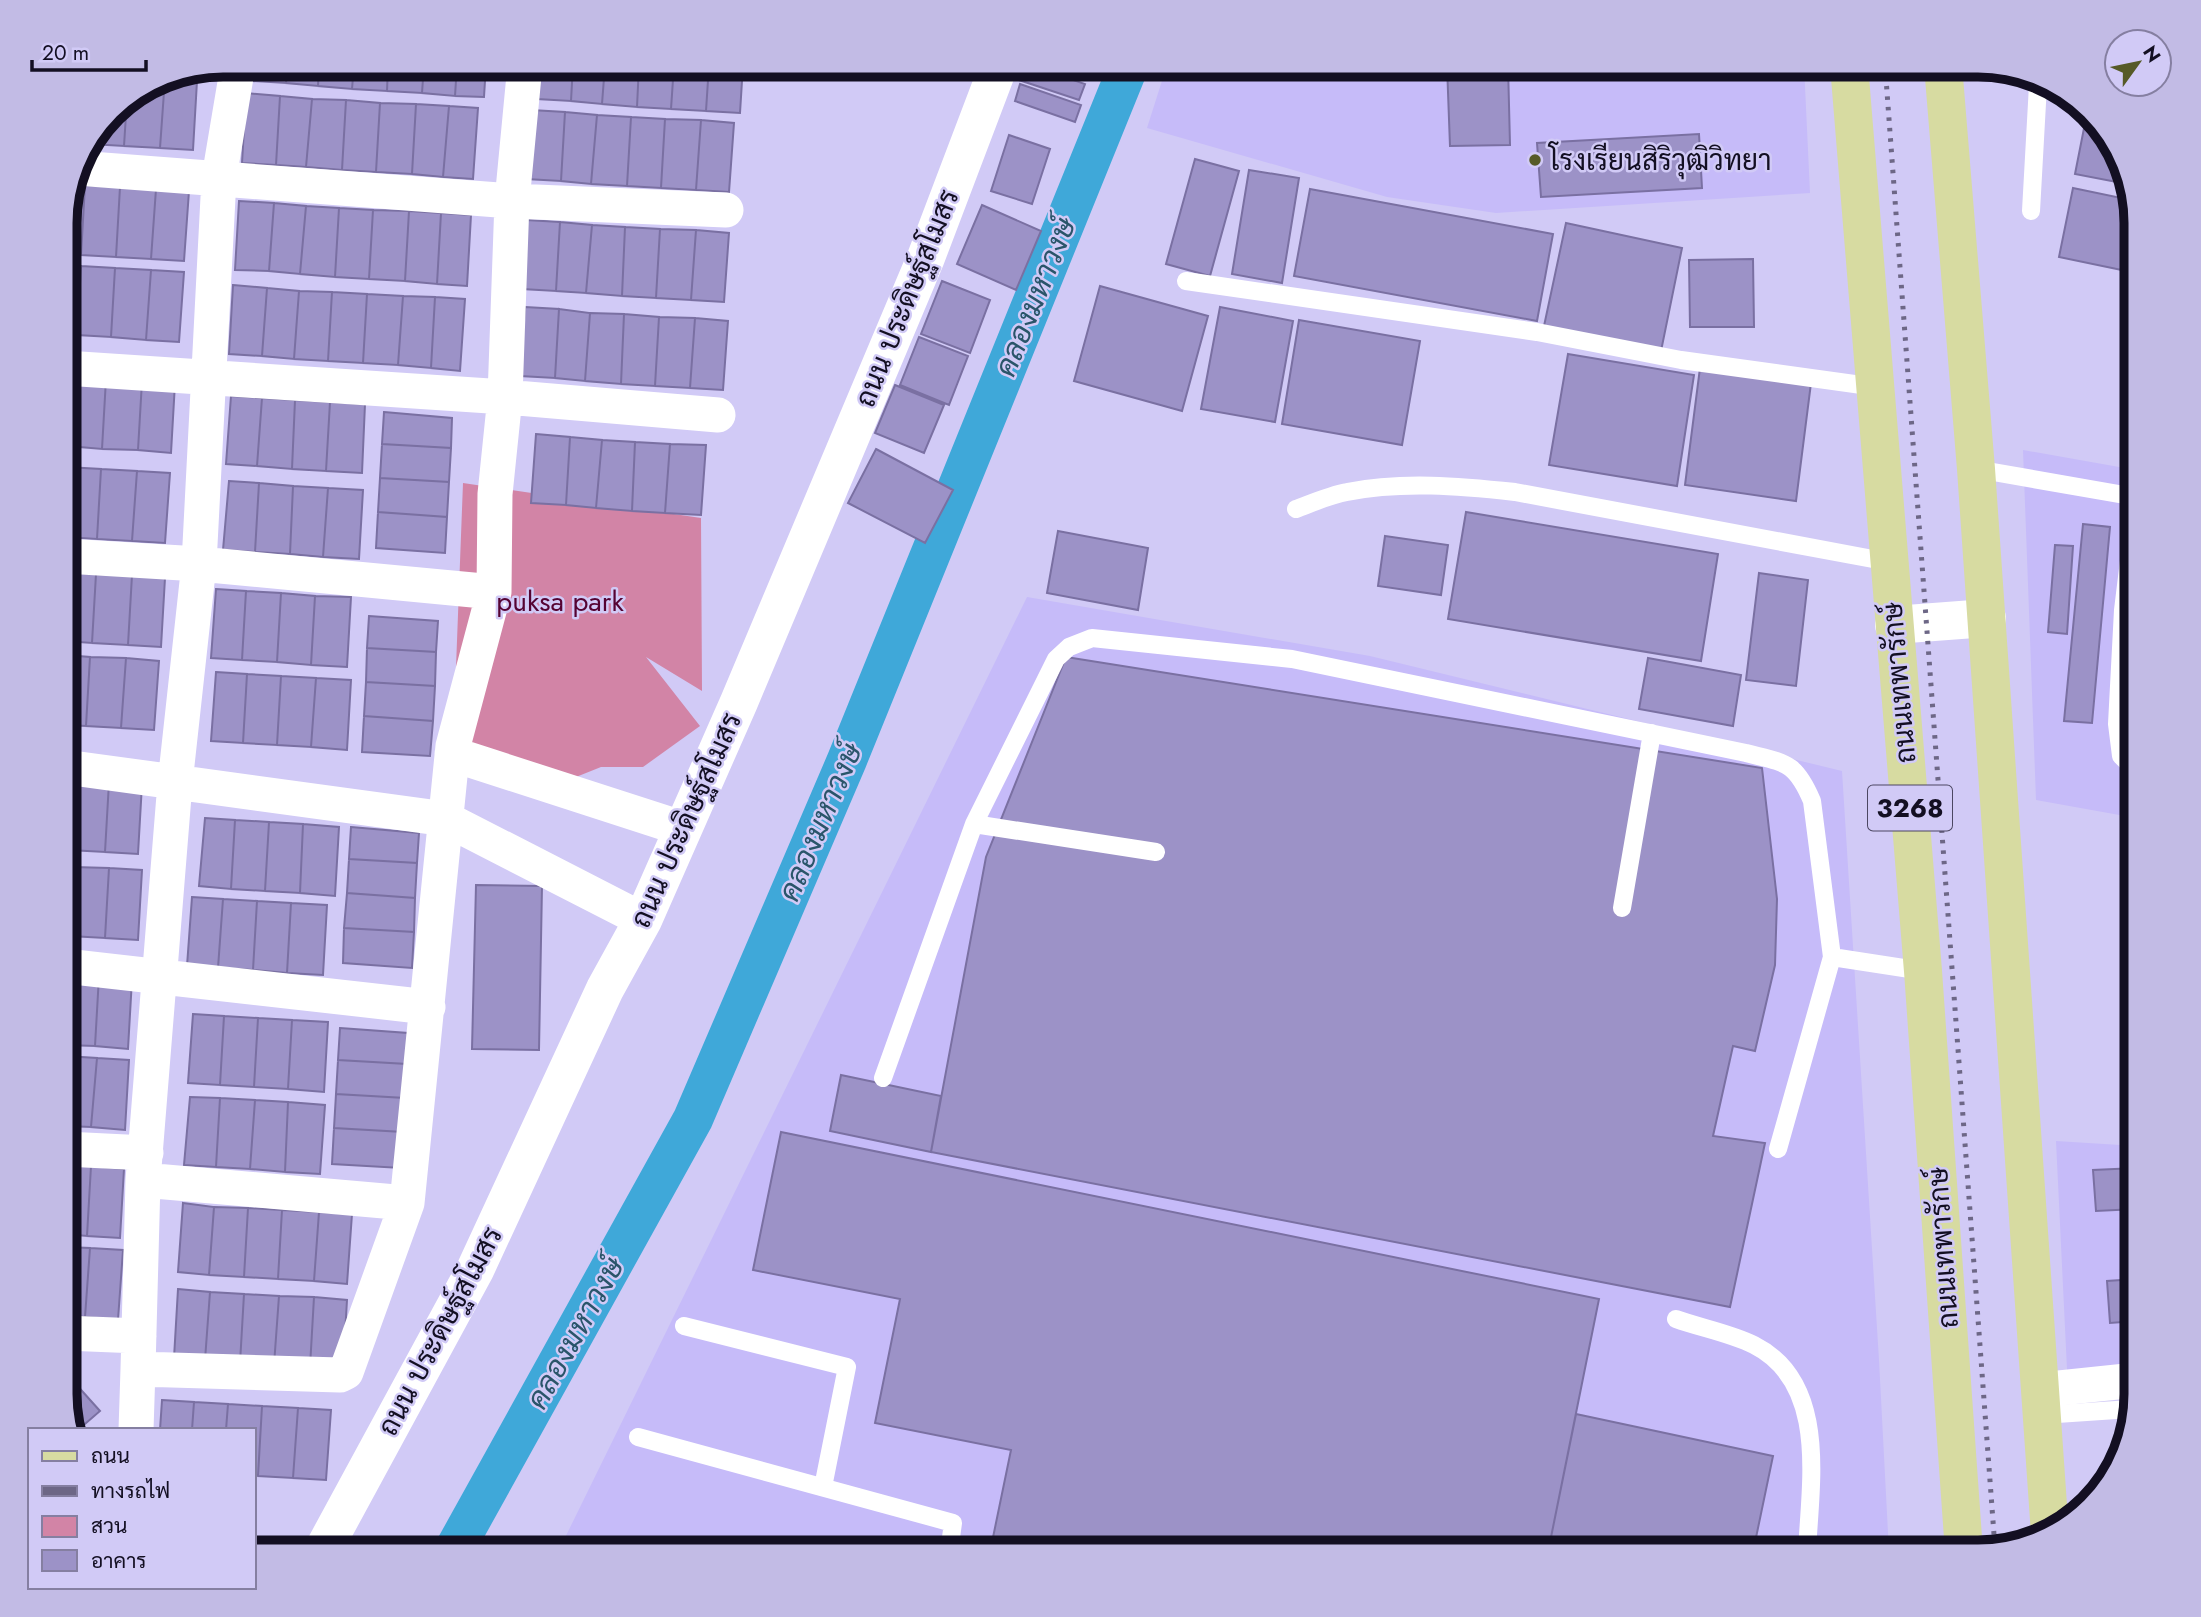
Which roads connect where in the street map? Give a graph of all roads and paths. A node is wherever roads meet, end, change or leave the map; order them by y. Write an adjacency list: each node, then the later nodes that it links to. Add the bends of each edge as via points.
1 (236, 77): 8 (street)
2 (524, 77): 9 (street)
3 (994, 77): 35 (street, ถนน ประดิษฐ์สโมสร, via 925,260)
4 (1850, 77): 15 (main road, ถนนเทพารักษ์ / 3268)
5 (1944, 77): 18 (main road)
6 (2038, 90): 11 (lane)
7 (87, 170): 8 (street)
8 (219, 178): 9 (street); 14 (street)
9 (512, 201): 10 (street); 16 (street)
10 (726, 210)
11 (2031, 211)
12 (1186, 281): 15 (lane)
13 (77, 369): 14 (street)
14 (208, 379): 16 (street); 23 (street)
15 (1875, 387): 22 (main road, ถนนเทพารักษ์ / 3268)
16 (505, 397): 17 (street); 24 (street, via 495,494)
17 (718, 415)
18 (1976, 469): 19 (lane); 26 (main road)
19 (2124, 495)
20 (1296, 509): 22 (lane, via 1346,492 1455,486 1515,492)
21 (77, 557): 23 (street)
22 (1889, 562): 27 (main road, ถนนเทพารักษ์ / 3268)
23 (199, 564): 24 (street); 32 (street)
24 (494, 592): 29 (street)
25 (2124, 602): 30 (lane, via 2117,723)
26 (1987, 618): 27 (street); 54 (main road)
27 (1894, 625): 41 (main road, ถนนเทพารักษ์ / 3268)
28 (1652, 733): 34 (lane, via 1292,659 1092,638 1069,647 1056,659); 37 (lane); 39 (lane, via 1787,764 1802,777 1812,801)
29 (453, 754): 33 (street); 35 (street)
30 (2124, 759)
31 (77, 769): 32 (street)
32 (175, 783): 33 (street); 42 (street)
33 (446, 819): 38 (street); 43 (street)
34 (974, 824): 36 (lane); 44 (lane)
35 (684, 829): 38 (street, ถนน ประดิษฐ์สโมสร)
36 (1156, 852)
37 (1622, 908)
38 (643, 920): 60 (street, ถนน ประดิษฐ์สโมสร, via 475,1270)
39 (1832, 957): 41 (lane); 45 (lane)
40 (77, 967): 42 (street)
41 (1923, 971): 63 (main road, ถนนเทพารักษ์ / 3268)
42 (159, 976): 43 (street); 47 (street)
43 (428, 1007): 48 (street)
44 (883, 1078)
45 (1778, 1149)
46 (77, 1152): 47 (street)
47 (145, 1166): 48 (street); 52 (street)
48 (407, 1203): 52 (street, via 343,1374)
49 (1676, 1319): 62 (lane, via 1754,1345 1782,1366 1802,1399 1812,1441)
50 (684, 1326): 58 (lane, via 847,1367)
51 (77, 1336): 52 (street)
52 (138, 1352): 56 (street)
53 (2124, 1383): 54 (street)
54 (2041, 1403): 55 (lane); 59 (main road)
55 (2123, 1408)
56 (136, 1428)
57 (638, 1437): 58 (lane)
58 (823, 1488): 61 (lane, via 953,1523)
59 (2049, 1521)
60 (329, 1540)
61 (951, 1540)
62 (1808, 1540)
63 (1963, 1540)

